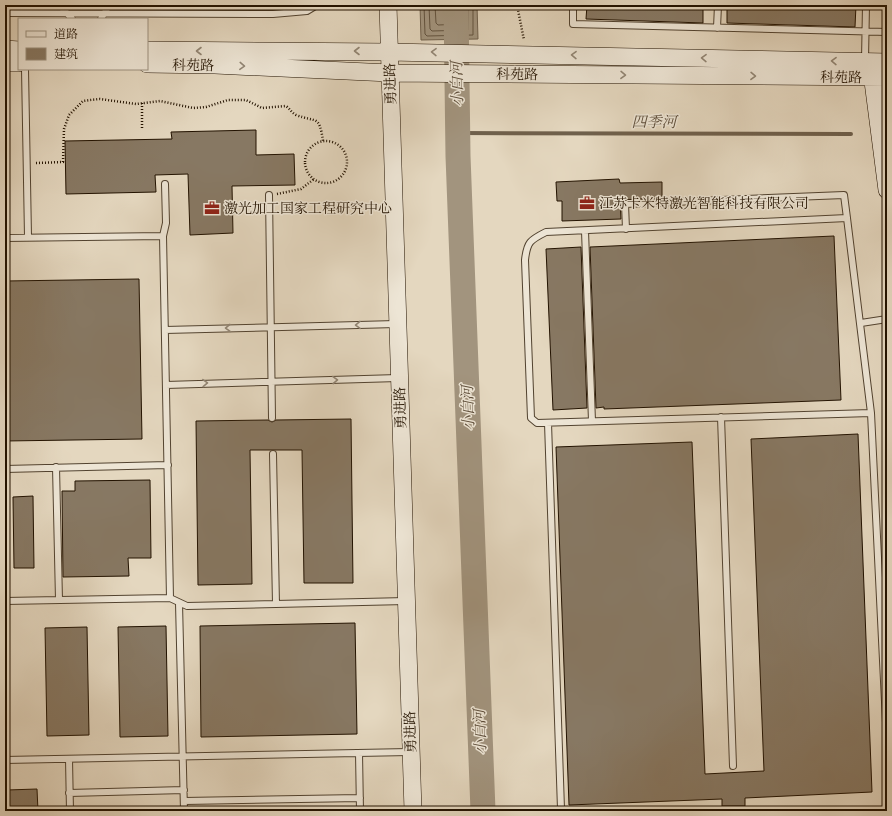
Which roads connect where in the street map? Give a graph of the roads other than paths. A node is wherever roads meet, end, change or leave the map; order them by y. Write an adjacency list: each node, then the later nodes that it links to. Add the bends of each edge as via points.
1 (60, 5): 9 (lane)
2 (109, 5): 10 (lane)
3 (317, 5): 10 (lane, via 307,10 273,14)
4 (388, 5): 18 (street, 勇进路)
5 (573, 5): 12 (lane, via 573,24)
6 (718, 5): 12 (lane)
7 (866, 5): 13 (lane)
8 (5, 13): 9 (lane)
9 (67, 14): 10 (lane); 11 (lane)
10 (103, 16)
11 (71, 18)
12 (717, 28): 13 (lane)
13 (865, 32): 14 (lane); 22 (lane)
14 (887, 32)
15 (5, 49): 16 (street)
16 (18, 50)
17 (148, 50): 18 (street, 科苑路, one-way to 17)
18 (389, 52): 22 (street, 科苑路, one-way to 18, via 526,54); 24 (street, 勇进路)
19 (5, 63): 20 (street)
20 (18, 63)
21 (148, 64): 24 (street, 科苑路, one-way to 24)
22 (876, 68): 24 (street, 科苑路, one-way to 22); 26 (street)
23 (25, 70): 32 (lane)
24 (390, 73): 36 (street, 勇进路)
25 (165, 184): 31 (lane, via 166,223)
26 (887, 190)
27 (268, 196): 37 (lane)
28 (847, 218): 29 (lane); 29 (lane, via 844,194 633,203 625,204); 35 (lane)
29 (626, 228): 30 (lane)
30 (584, 231): 45 (lane); 46 (lane, via 546,232 533,238 526,246 531,418 537,423)
31 (162, 236): 32 (lane); 38 (lane)
32 (28, 237): 33 (lane)
33 (5, 238)
34 (887, 319): 35 (lane)
35 (861, 323): 42 (lane)
36 (397, 324): 37 (lane, one-way to 37); 39 (street, 勇进路)
37 (271, 327): 38 (lane, one-way to 38); 40 (lane)
38 (165, 330): 41 (lane)
39 (399, 378): 40 (lane, one-way to 39); 53 (street, 勇进路)
40 (272, 382): 41 (lane, one-way to 40); 44 (lane)
41 (166, 385): 48 (lane)
42 (871, 413): 43 (lane); 57 (lane)
43 (721, 417): 45 (lane); 63 (lane)
44 (272, 418)
45 (592, 421): 46 (lane)
46 (548, 423): 68 (lane)
47 (273, 454): 56 (lane)
48 (168, 465): 49 (lane); 51 (lane)
49 (56, 467): 50 (lane); 52 (lane)
50 (5, 469)
51 (170, 598): 52 (lane); 55 (lane)
52 (59, 600): 54 (lane)
53 (406, 600): 56 (lane); 58 (street, 勇进路)
54 (5, 601)
55 (179, 602): 56 (lane, via 187,606); 60 (lane)
56 (276, 604)
57 (887, 743)
58 (411, 752): 59 (lane); 72 (street, 勇进路)
59 (359, 753): 60 (lane); 66 (lane)
60 (183, 757): 61 (lane); 64 (lane)
61 (69, 759): 62 (lane); 65 (lane)
62 (5, 760)
63 (733, 766)
64 (184, 790): 65 (lane); 67 (lane)
65 (69, 793): 69 (lane)
66 (360, 798): 67 (lane); 71 (lane)
67 (184, 801): 70 (lane)
68 (561, 809)
69 (70, 811)
70 (184, 811)
71 (360, 811)
72 (412, 811)

